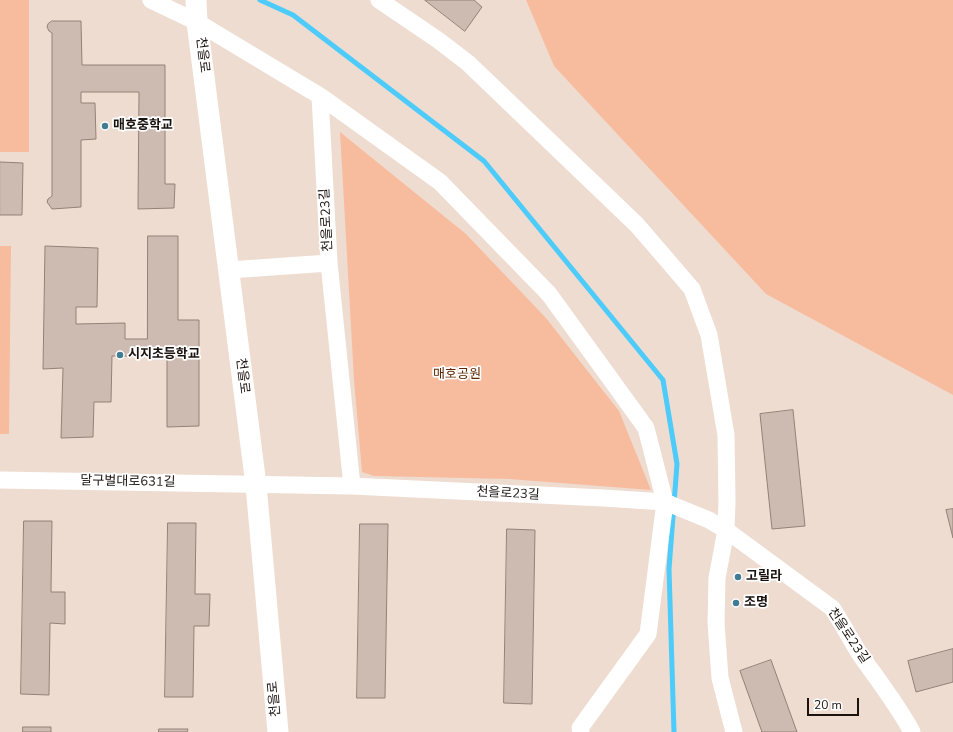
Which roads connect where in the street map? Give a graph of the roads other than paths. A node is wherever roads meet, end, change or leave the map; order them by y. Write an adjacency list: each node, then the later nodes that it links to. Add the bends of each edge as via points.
1 (151, 0): 4 (street)
2 (196, 0): 4 (street, 천을로)
3 (379, 0): 12 (street, via 468,63 637,224 692,289 709,335 726,436)
4 (197, 22): 5 (street); 7 (street, 천을로)
5 (320, 96): 6 (street, 천을로23길); 11 (street, via 440,182 549,294 646,428)
6 (329, 263): 7 (street); 10 (street, 천을로23길)
7 (229, 270): 9 (street, 천을로)
8 (0, 480): 9 (street, 달구벌대로631길)
9 (256, 485): 10 (street, 천을로23길); 14 (street, 천을로)
10 (352, 486): 11 (street, 천을로23길)
11 (665, 502): 12 (street, 천을로23길); 15 (street, via 648,634 580,728)
12 (726, 530): 13 (street, 천을로23길, via 832,608 899,710); 16 (street, via 717,578 716,622 720,678)
13 (909, 731)
14 (278, 732)
15 (581, 732)
16 (734, 732)

